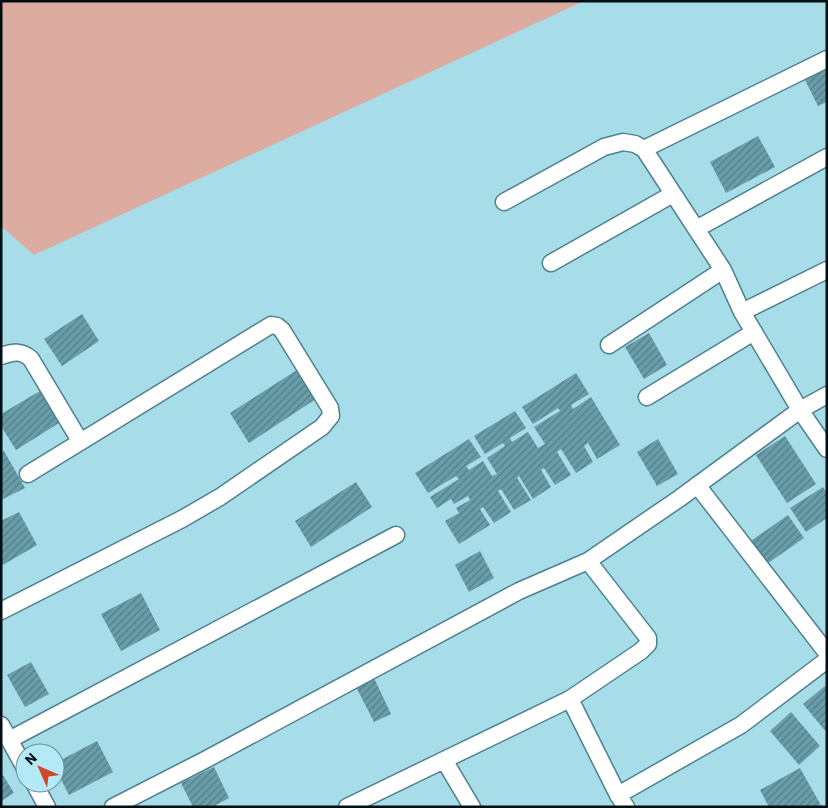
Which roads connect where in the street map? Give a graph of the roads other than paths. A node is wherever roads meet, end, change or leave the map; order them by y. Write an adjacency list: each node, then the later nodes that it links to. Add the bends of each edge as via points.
1 (827, 59): 2 (street)
2 (644, 149): 4 (street); 5 (street, via 623,142 604,148)
3 (827, 157): 6 (street)
4 (673, 194): 6 (street); 7 (street)
5 (504, 202)
6 (696, 229): 8 (street)
7 (551, 263)
8 (723, 270): 10 (street); 12 (street)
9 (827, 270): 10 (street)
10 (742, 312): 11 (street)
11 (754, 332): 15 (street); 16 (street)
12 (609, 345)
13 (1, 356): 17 (street, via 19,352 31,360)
14 (827, 395): 16 (street)
15 (647, 397)
16 (800, 410): 18 (street); 20 (street)
17 (80, 441): 19 (street); 23 (street, via 271,325 282,330 330,408 331,416 322,427 220,497)
18 (827, 449)
19 (28, 474)
20 (697, 485): 22 (street); 24 (street)
21 (396, 535): 28 (street)
22 (588, 561): 26 (street, via 648,638 648,644 641,652); 34 (street, via 519,591)
23 (1, 610)
24 (827, 654)
25 (827, 660): 32 (street, via 741,725)
26 (570, 699): 30 (street); 32 (street)
27 (1, 725): 28 (street)
28 (9, 740): 29 (street)
29 (15, 750)
30 (444, 760): 35 (street); 36 (street)
31 (39, 793): 33 (street)
32 (622, 801)
33 (47, 807)
34 (113, 807)
35 (347, 807)
36 (472, 807)

